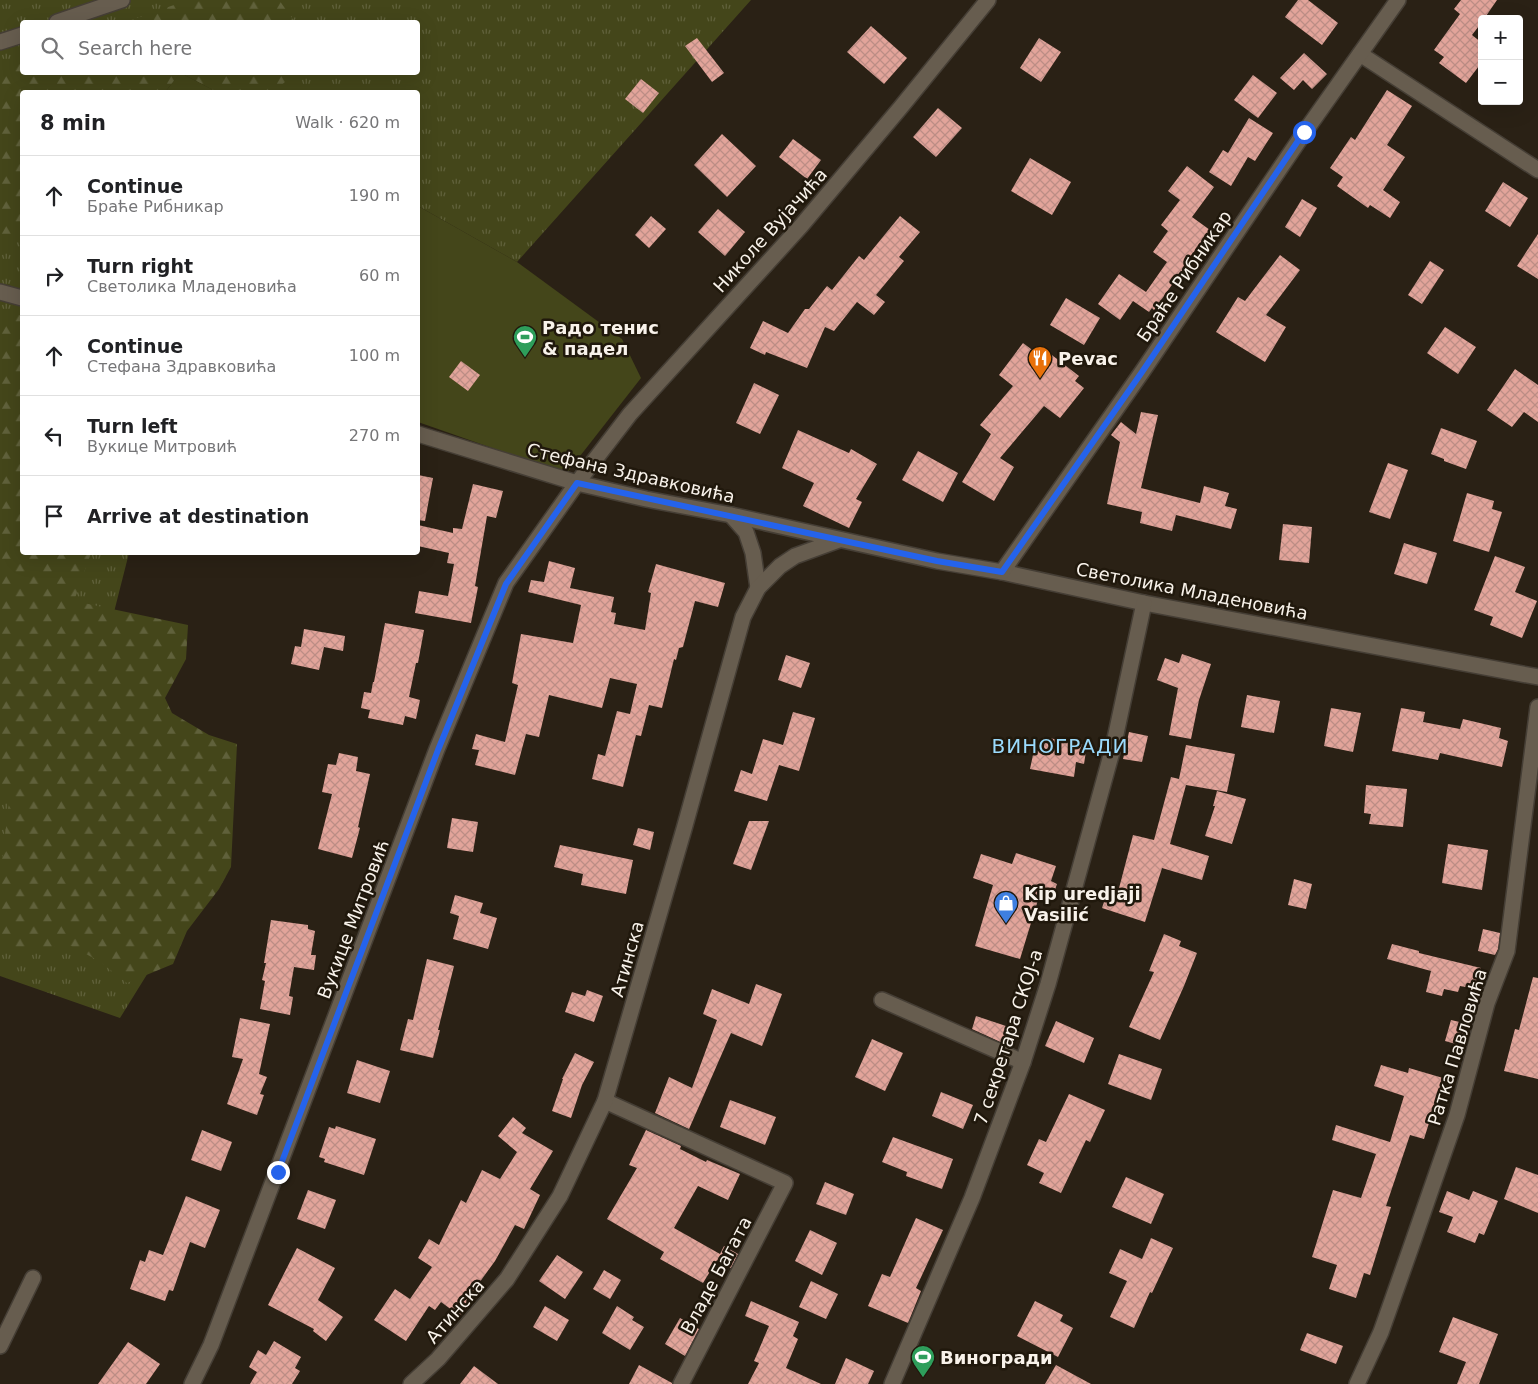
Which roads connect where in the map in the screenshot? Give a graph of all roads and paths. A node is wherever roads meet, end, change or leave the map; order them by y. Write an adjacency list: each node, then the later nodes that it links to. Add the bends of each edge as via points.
1 (122, 0): 4 (street)
2 (988, 0): 12 (street, Николе Вујачића, via 801,226 630,414)
3 (1398, 0): 7 (street, Браће Рибникар)
4 (63, 20)
5 (20, 35): 6 (street)
6 (0, 42)
7 (1360, 54): 8 (street); 15 (street, Браће Рибникар)
8 (1538, 170)
9 (0, 292): 10 (street)
10 (20, 297)
11 (420, 435): 12 (street, Стефана Здравковића)
12 (577, 483): 13 (street, Стефана Здравковића); 25 (street, Вукице Митровић, via 506,584 434,758 211,1346)
13 (731, 516): 14 (street, Стефана Здравковића); 16 (street, via 746,532 754,553)
14 (839, 540): 15 (street, Светолика Младеновића); 16 (street, Атинска, via 796,556 780,566)
15 (1002, 572): 17 (street, Светолика Младеновића)
16 (758, 588): 22 (street, Атинска, via 743,617)
17 (1144, 603): 18 (street, Светолика Младеновића); 21 (street, 7 секретара СКОЈ-а, via 1113,748 1048,984)
18 (1538, 677)
19 (1538, 707): 29 (street, Ратка Павловића, via 1506,951 1487,1004 1457,1115 1381,1332)
20 (882, 1000): 21 (street)
21 (1023, 1062): 28 (street, 7 секретара СКОЈ-а, via 972,1198)
22 (605, 1101): 26 (street, Атинска, via 560,1196 507,1279 438,1359); 27 (street, Владе Багата, via 785,1183)
23 (33, 1278): 24 (street)
24 (0, 1346)
25 (192, 1384)
26 (411, 1384)
27 (680, 1384)
28 (892, 1384)
29 (1357, 1384)

